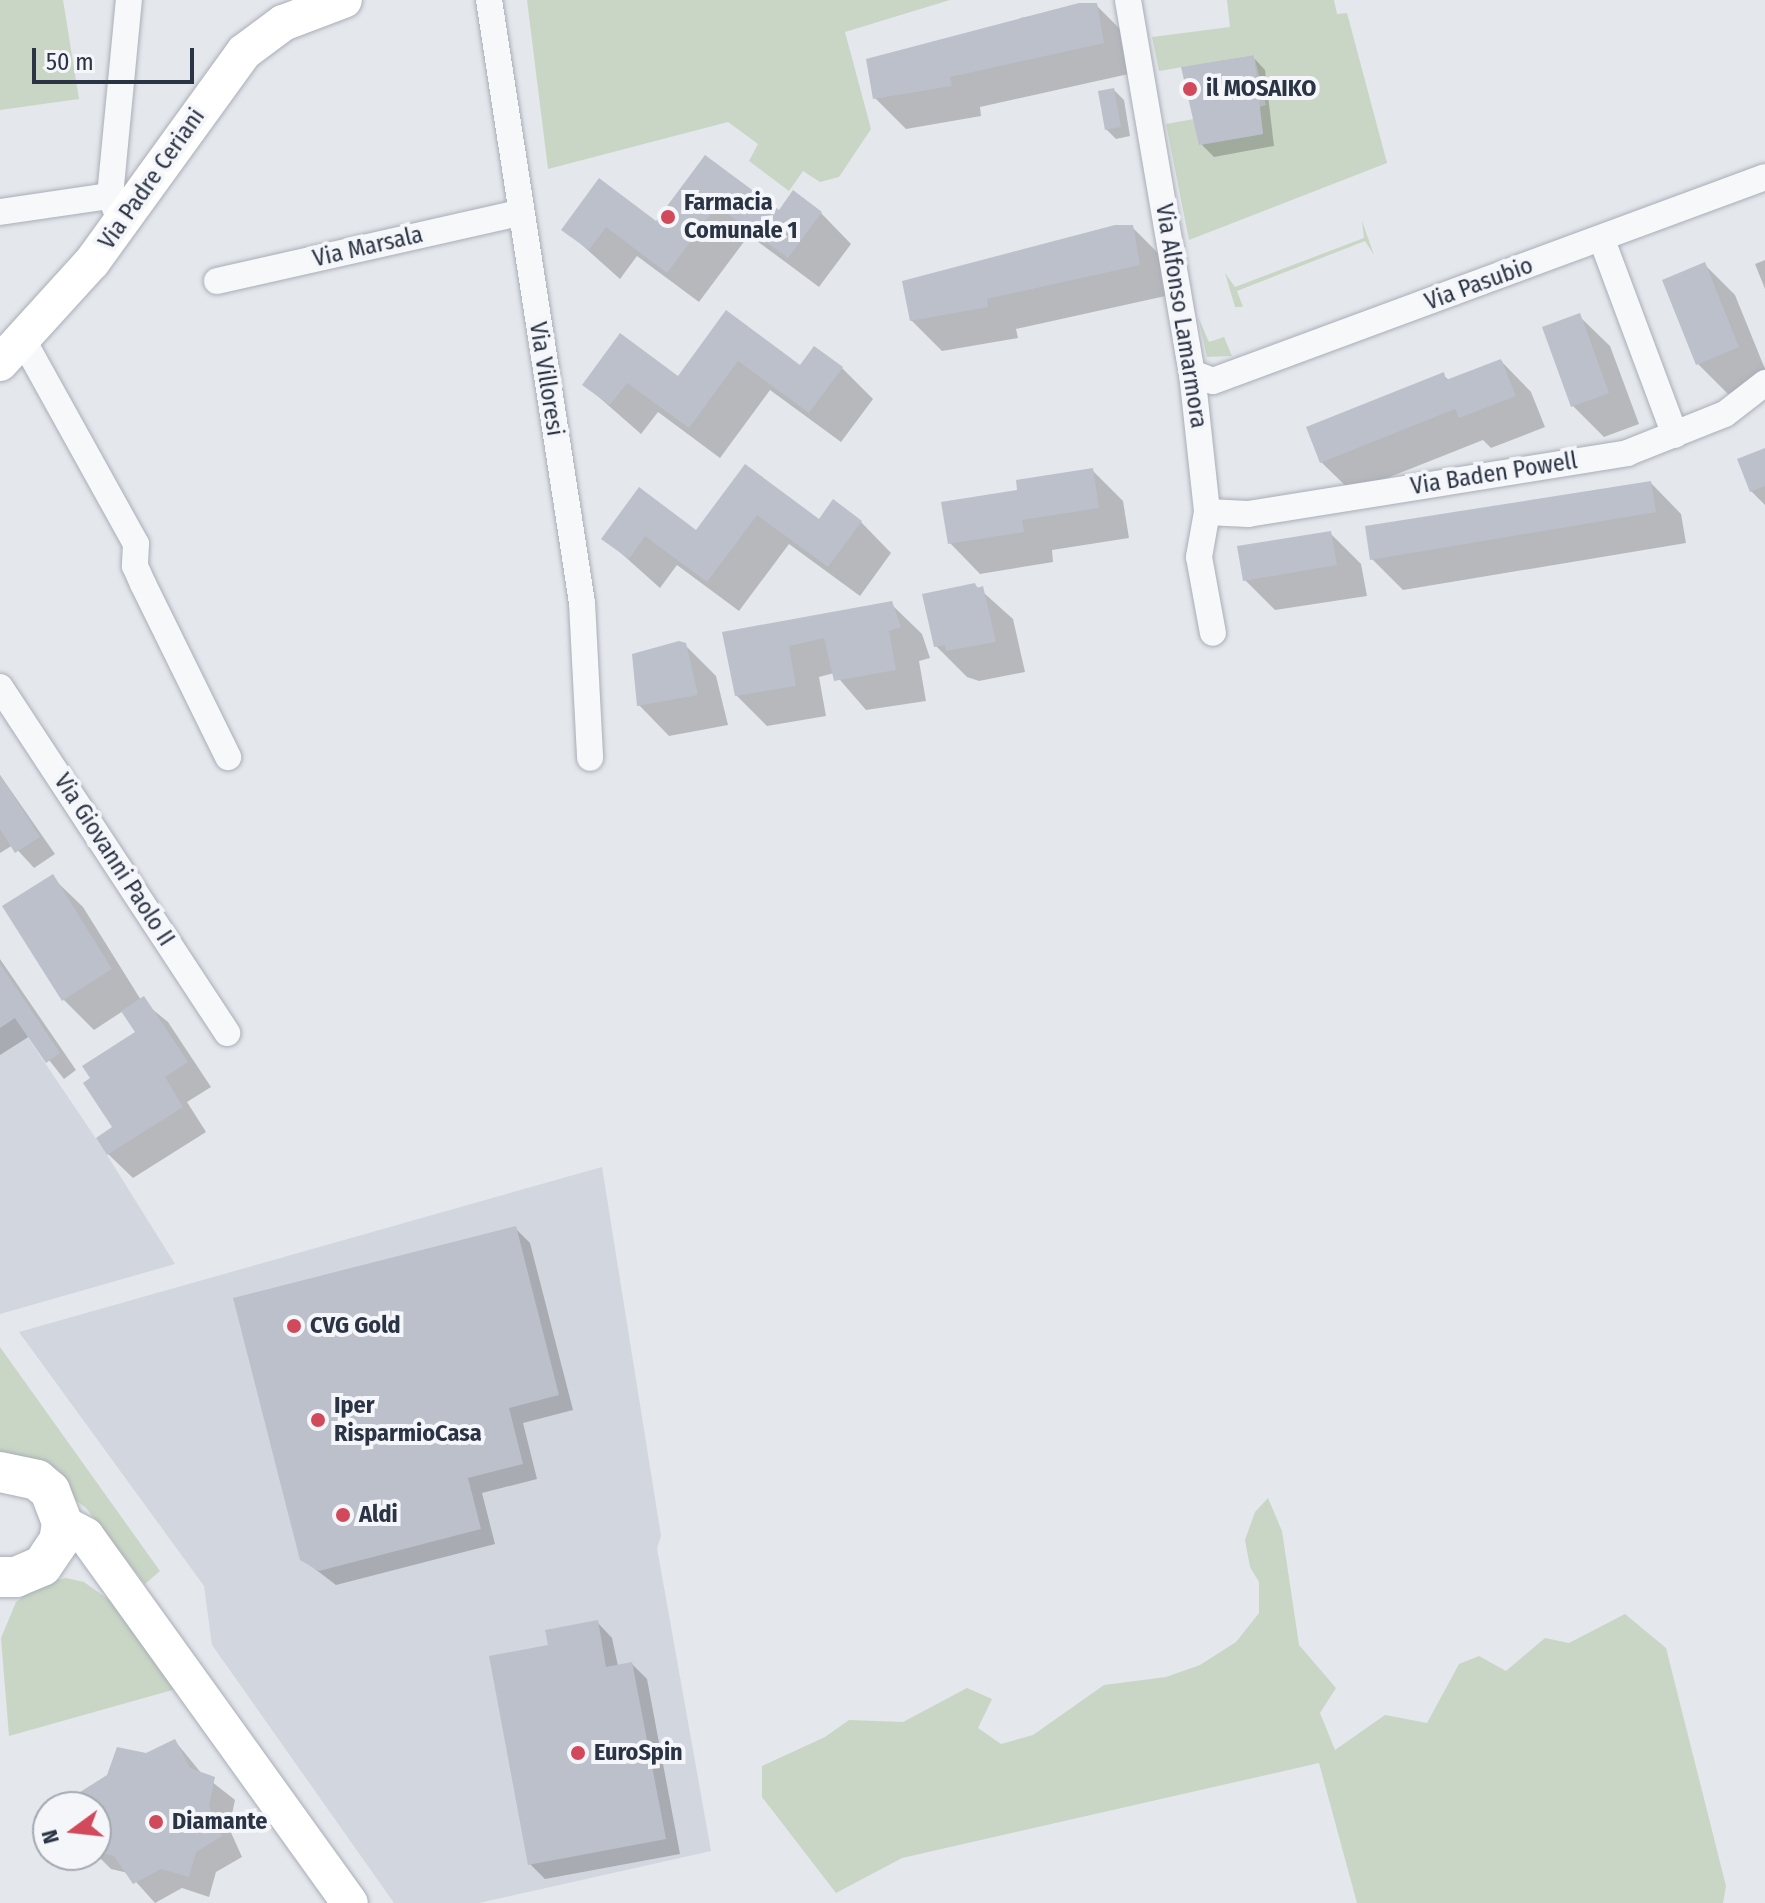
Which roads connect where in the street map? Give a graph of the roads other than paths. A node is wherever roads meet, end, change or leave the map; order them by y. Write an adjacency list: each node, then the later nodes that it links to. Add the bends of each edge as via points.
1 (129, 0): 6 (street)
2 (344, 0): 6 (street, Via Padre Ceriani, via 283,23 244,52)
3 (489, 0): 8 (street, Via Villoresi)
4 (1128, 0): 12 (street, Via Alfonso Lamarmora)
5 (1765, 177): 9 (street, Via Pasubio)
6 (116, 209): 7 (street); 11 (street, Via Padre Ceriani)
7 (0, 212)
8 (519, 213): 10 (street, Via Marsala); 19 (street, Via Villoresi, via 582,603)
9 (1602, 240): 12 (street, Via Pasubio, via 1213,381); 14 (street)
10 (217, 281)
11 (8, 360): 18 (street, via 136,544 135,566)
12 (1192, 373): 15 (street, Via Alfonso Lamarmora)
13 (1765, 383): 14 (street, Via Baden Powell, via 1725,414)
14 (1675, 435): 15 (street, Via Baden Powell, via 1612,455 1248,514)
15 (1207, 512): 16 (street, Via Alfonso Lamarmora, via 1199,557)
16 (1213, 633)
17 (0, 687): 20 (street, Via Giovanni Paolo II)
18 (228, 757)
19 (590, 758)
20 (227, 1033)
21 (0, 1472): 22 (main road, via 37,1480 50,1491)
22 (56, 1540): 23 (main road, via 30,1574); 24 (street, via 86,1536)
23 (1, 1580)
24 (350, 1903)

